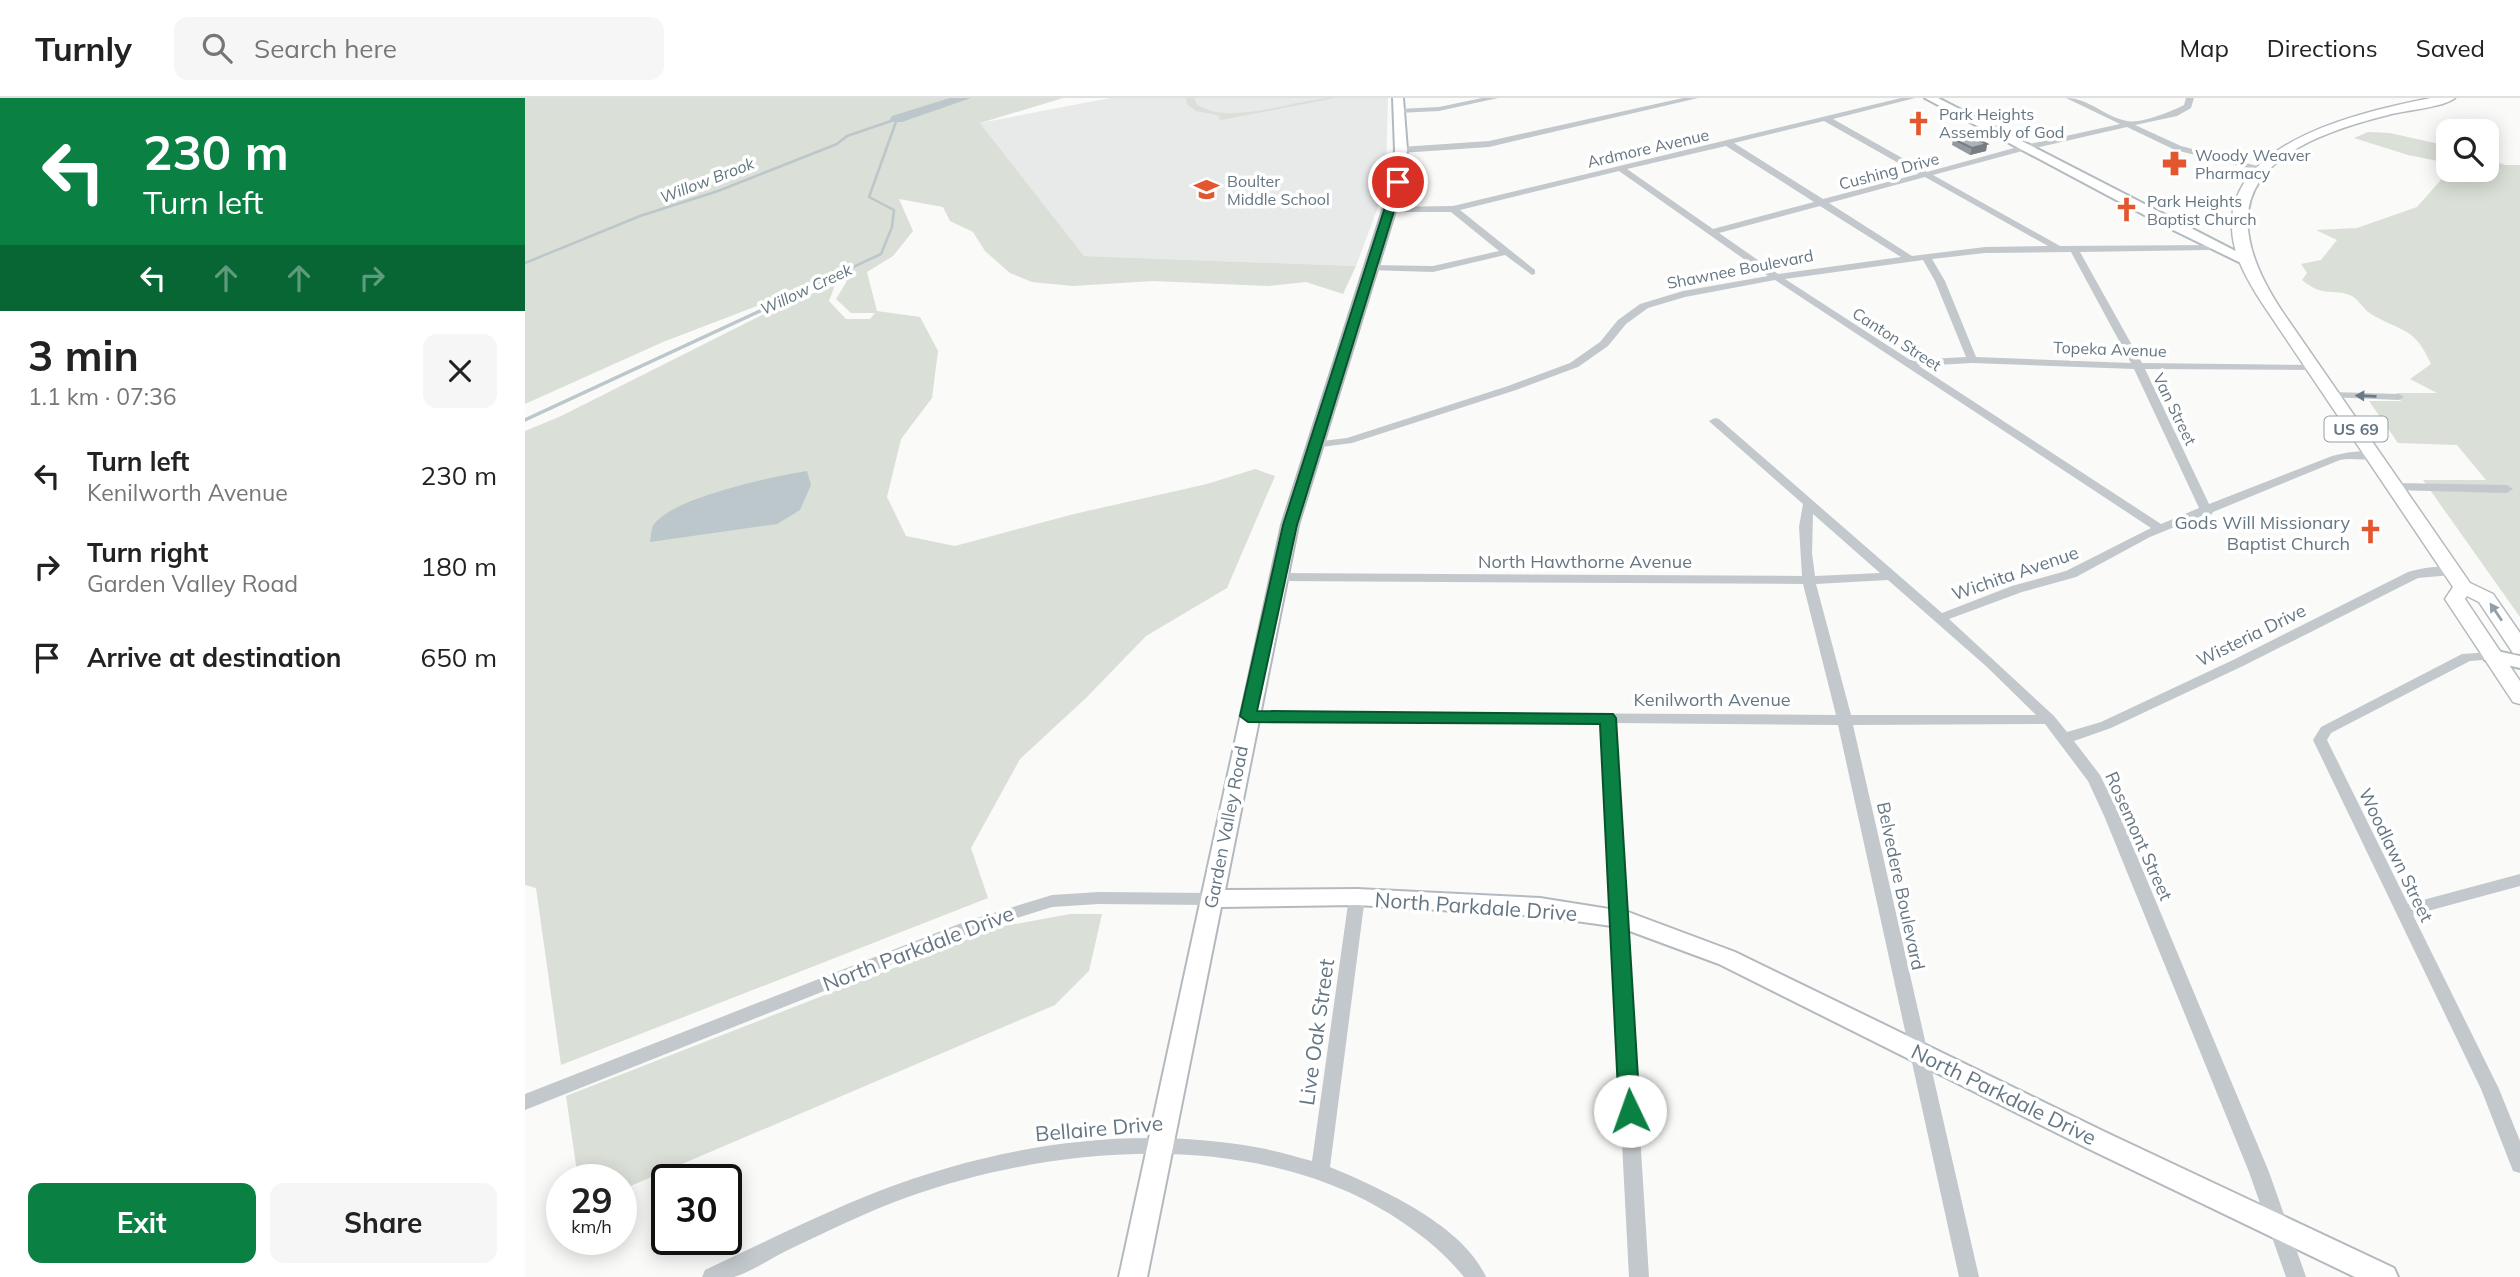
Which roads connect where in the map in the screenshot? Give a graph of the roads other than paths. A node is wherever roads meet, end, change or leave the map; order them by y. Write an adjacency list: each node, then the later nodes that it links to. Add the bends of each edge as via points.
1 (1494, 98): 9 (street, via 1439,110)
2 (1655, 98): 10 (street)
3 (1694, 98): 10 (street)
4 (1911, 98): 11 (street, Ardmore Avenue)
5 (1930, 98): 14 (street)
6 (2070, 98): 12 (street)
7 (2190, 98): 12 (street, Cushing Drive, via 2188,106 2174,114)
8 (2449, 98): 17 (main road, US 69, via 2325,131 2287,150)
9 (1398, 104): 15 (street, Garden Valley Road)
10 (1666, 104): 15 (street, via 1489,144)
11 (1826, 119): 13 (street, Ardmore Avenue); 18 (street)
12 (2125, 125): 14 (street, Cushing Drive); 17 (street, via 2193,153)
13 (1729, 144): 16 (street, Ardmore Avenue); 19 (street)
14 (2025, 148): 18 (street, Cushing Drive); 22 (street)
15 (1401, 150): 20 (street, Garden Valley Road)
16 (1621, 169): 21 (street, Ardmore Avenue); 23 (street, Canton Street)
17 (2262, 170): 30 (main road, US 69, via 2240,209 2239,232)
18 (1926, 175): 19 (street, Cushing Drive); 25 (street)
19 (1823, 203): 23 (street, Cushing Drive); 29 (street)
20 (1390, 209): 21 (street, Ardmore Avenue); 31 (street, Garden Valley Road)
21 (1453, 209): 27 (street)
22 (2177, 227): 24 (street); 30 (street)
23 (1711, 232): 33 (street, Canton Street)
24 (2208, 247): 26 (street, Shawnee Boulevard); 30 (street)
25 (2057, 248): 26 (street, Shawnee Boulevard); 28 (street, Shawnee Boulevard)
26 (2073, 248): 36 (street, Van Street)
27 (1506, 252): 31 (street, via 1433,269); 32 (street)
28 (1925, 256): 29 (street, Shawnee Boulevard); 34 (street)
29 (1909, 258): 33 (street, Shawnee Boulevard)
30 (2248, 265): 37 (main road, US 69)
31 (1371, 268): 41 (street, Garden Valley Road)
32 (1532, 272)
33 (1775, 276): 35 (street, Canton Street); 41 (street, Shawnee Boulevard, via 1644,306 1592,354 1554,374 1348,441)
34 (1972, 360): 35 (street, Topeka Avenue); 36 (street, Topeka Avenue)
35 (1905, 363): 47 (street, Canton Street)
36 (2137, 366): 37 (street, Topeka Avenue); 46 (street, Van Street)
37 (2314, 367): 38 (main road, US 69)
38 (2332, 395): 39 (street, one-way to 38); 42 (main road, US 69)
39 (2399, 397)
40 (1715, 421): 45 (street, Rosemont Street)
41 (1314, 445): 49 (street, Garden Valley Road)
42 (2375, 456): 43 (main road, US 69); 46 (street, Wichita Avenue, via 2336,458)
43 (2395, 486): 44 (street); 50 (main road, US 69)
44 (2507, 489)
45 (1809, 504): 48 (street, Rosemont Street); 51 (street, Belvedere Boulevard, via 1804,519)
46 (2207, 512): 47 (street, Wichita Avenue)
47 (2161, 529): 52 (street, Wichita Avenue, via 2071,574)
48 (1891, 576): 51 (street, North Hawthorne Avenue); 52 (street, Rosemont Street)
49 (1278, 577): 51 (street, North Hawthorne Avenue); 57 (street, Garden Valley Road)
50 (2458, 579): 53 (main road, US 69, one-way to 50, via 2487,598); 54 (main road, US 69, via 2455,599); 61 (street, Wisteria Drive, via 2422,572 2413,575 2214,674)
51 (1809, 580): 59 (street, Belvedere Boulevard)
52 (1938, 619): 60 (street, Rosemont Street)
53 (2520, 648)
54 (2492, 656): 55 (street); 56 (main road, US 69); 65 (street, Woodlawn Street, via 2467,657 2321,736 2323,751)
55 (2520, 662)
56 (2520, 697)
57 (1248, 716): 58 (street, Kenilworth Avenue); 64 (street, Garden Valley Road)
58 (1608, 718): 59 (street, Kenilworth Avenue); 66 (street)
59 (1845, 719): 60 (street, Kenilworth Avenue); 67 (street, Belvedere Boulevard)
60 (2049, 719): 61 (street, Rosemont Street)
61 (2066, 738): 72 (street, Rosemont Street, via 2095,779 2113,818 2259,1172)
62 (2520, 880): 65 (street)
63 (1357, 897): 64 (street, North Parkdale Drive); 66 (street, North Parkdale Drive, via 1540,906); 71 (street, Live Oak Street)
64 (1211, 899): 68 (street, North Parkdale Drive, via 1077,898 1031,905); 69 (street, Garden Valley Road)
65 (2402, 912): 70 (street, Woodlawn Street, via 2486,1080)
66 (1620, 918): 67 (street, North Parkdale Drive, via 1727,958); 76 (street)
67 (1918, 1052): 72 (street, North Parkdale Drive); 77 (street, Belvedere Boulevard)
68 (525, 1102)
69 (1160, 1144): 71 (street, Bellaire Drive, via 1205,1146); 73 (street, Bellaire Drive, via 1060,1151 957,1172 868,1204); 74 (street, Garden Valley Road)
70 (2520, 1166)
71 (1320, 1172): 75 (street, Bellaire Drive, via 1411,1214 1447,1243)
72 (2276, 1225): 78 (street, Rosemont Street); 79 (street, North Parkdale Drive)
73 (712, 1277)
74 (1133, 1277)
75 (1476, 1277)
76 (1639, 1277)
77 (1969, 1277)
78 (2296, 1277)
79 (2384, 1277)

